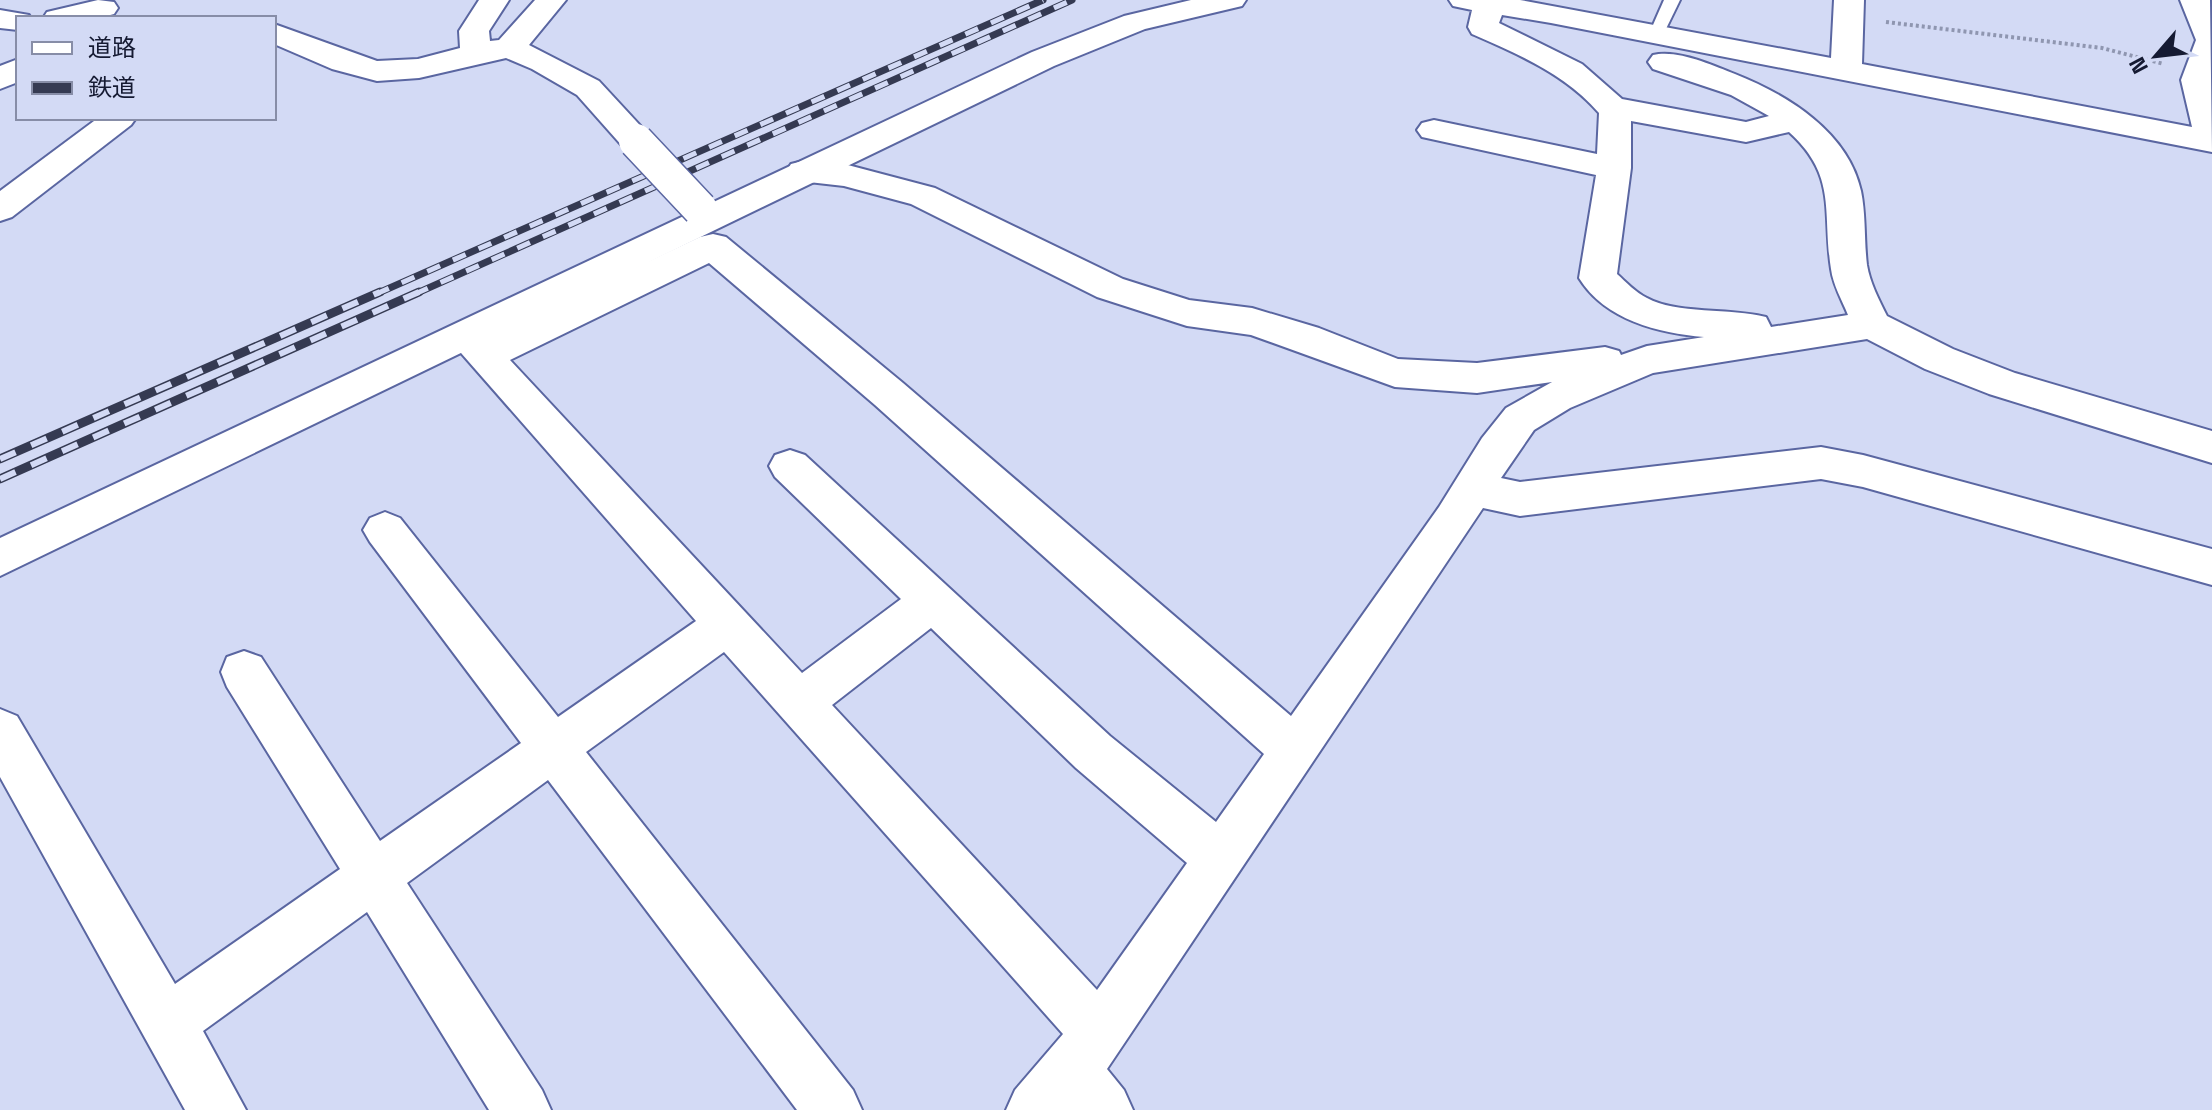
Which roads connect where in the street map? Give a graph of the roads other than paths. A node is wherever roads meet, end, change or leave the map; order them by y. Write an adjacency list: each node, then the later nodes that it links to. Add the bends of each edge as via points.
1 (494, 0): 13 (street, via 474,31)
2 (551, 0): 12 (street)
3 (1231, 0): 21 (street, via 1135,22 1043,59)
4 (1672, 0): 11 (lane)
5 (2195, 0): 15 (street, via 2212,40)
6 (1474, 3): 11 (street); 16 (street, via 1483,27 1573,69); 18 (street, via 1540,30 1716,75 1758,93)
7 (112, 10): 9 (street)
8 (1848, 10): 14 (street)
9 (72, 16)
10 (276, 34): 13 (street, via 377,71 419,68)
11 (1657, 34): 14 (street)
12 (509, 48): 13 (street); 23 (street, bridge, via 588,88)
13 (476, 53)
14 (1846, 70): 15 (street, via 2212,141 2197,80)
15 (2206, 72)
16 (1611, 107): 18 (street, via 1746,132); 20 (street)
17 (116, 120): 22 (street)
18 (1794, 121): 24 (street, via 1823,150 1842,183 1850,270)
19 (1434, 130): 20 (street)
20 (1614, 168): 25 (street, via 1598,278 1636,310 1698,323 1746,325)
21 (803, 172): 23 (street); 27 (street, via 844,175 923,196 1110,288 1187,313 1252,322 1395,373 1477,378 1581,362)
22 (0, 209)
23 (704, 213): 26 (street)
24 (1871, 325): 25 (street); 28 (street, via 2003,384)
25 (1789, 337): 27 (street)
26 (473, 345): 32 (street); 35 (street); 40 (street, via 713,246)
27 (1647, 360): 30 (street, via 1556,397 1520,419)
28 (2212, 447)
29 (790, 466): 34 (street)
30 (1472, 489): 33 (street, via 1520,499 1821,463); 40 (street)
31 (385, 530): 39 (street)
32 (0, 558)
33 (2212, 567)
34 (933, 601): 37 (street); 41 (street, via 1093,752)
35 (727, 624): 37 (street); 39 (street)
36 (244, 672): 42 (street)
37 (799, 703): 44 (street)
38 (0, 731): 43 (street)
39 (552, 749): 42 (street); 47 (street)
40 (1295, 750): 41 (street)
41 (1221, 858): 44 (street)
42 (375, 875): 43 (street); 46 (street)
43 (168, 1023): 45 (street)
44 (1092, 1071): 48 (street)
45 (217, 1110)
46 (522, 1110)
47 (833, 1110)
48 (1035, 1110)

